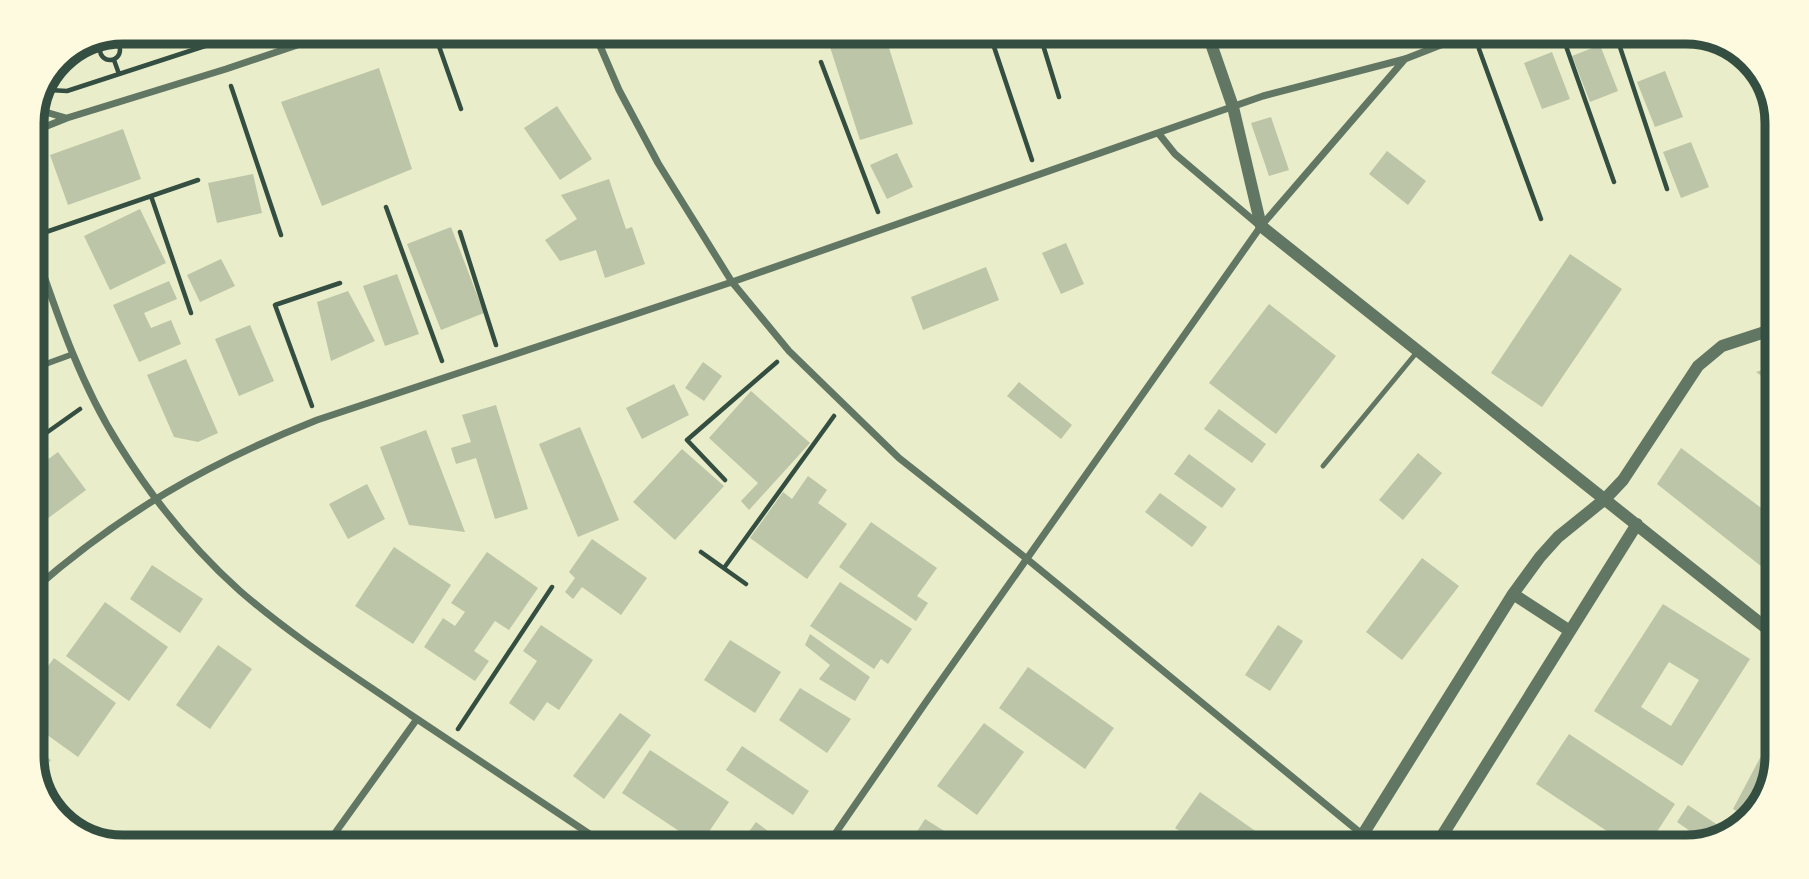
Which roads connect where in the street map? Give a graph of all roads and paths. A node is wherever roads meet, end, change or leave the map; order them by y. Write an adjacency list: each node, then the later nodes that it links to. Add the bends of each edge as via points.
1 (117, 44): 15 (path)
2 (211, 44): 18 (path)
3 (300, 44): 17 (street)
4 (439, 44): 22 (path)
5 (599, 44): 40 (street, via 658,163)
6 (993, 44): 27 (path)
7 (1043, 44): 20 (path)
8 (1212, 44): 21 (street)
9 (1443, 44): 14 (street)
10 (1478, 44): 33 (path)
11 (1565, 44): 29 (path)
12 (1619, 44): 30 (path)
13 (100, 47): 15 (path, via 107,60)
14 (1405, 59): 21 (street); 34 (street)
15 (114, 60): 18 (path)
16 (821, 62): 35 (path)
17 (226, 69): 24 (street); 38 (path)
18 (119, 74): 19 (path, via 67,91)
19 (51, 90)
20 (1059, 97)
21 (1233, 107): 26 (street); 34 (street)
22 (461, 108)
23 (45, 112): 24 (street)
24 (67, 118): 25 (street)
25 (44, 127)
26 (1159, 134): 27 (street); 34 (street, via 1175,154)
27 (1038, 176): 35 (street)
28 (198, 180): 31 (path)
29 (1614, 181)
30 (1667, 189)
31 (151, 196): 36 (path); 42 (path)
32 (386, 207): 49 (path)
33 (1541, 219)
34 (1261, 226): 45 (street); 60 (street)
35 (885, 229): 40 (street)
36 (45, 232)
37 (460, 232): 47 (path)
38 (281, 234)
39 (44, 274): 46 (street)
40 (732, 282): 44 (street); 47 (street)
41 (340, 283): 52 (path, via 275,305)
42 (191, 313)
43 (1765, 332): 57 (street, via 1721,346 1698,366 1623,480)
44 (789, 351): 51 (street); 55 (path, via 687,439)
45 (1418, 351): 54 (lane); 57 (street)
46 (73, 354): 48 (street); 50 (street)
47 (501, 359): 49 (street)
48 (44, 365)
49 (448, 376): 52 (street)
50 (94, 399): 53 (path); 56 (street)
51 (843, 405): 60 (street, via 900,458); 61 (path)
52 (317, 420): 56 (street, via 263,441)
53 (44, 434)
54 (1324, 466)
55 (725, 480)
56 (155, 498): 62 (street); 68 (street, via 239,590)
57 (1605, 499): 58 (street); 65 (street, via 1558,537)
58 (1637, 524): 66 (street); 67 (street)
59 (701, 552): 61 (path)
60 (1027, 559): 72 (street); 73 (street)
61 (723, 568): 63 (path)
62 (44, 582)
63 (746, 584)
64 (552, 587): 69 (path)
65 (1513, 594): 67 (street); 73 (street)
66 (1765, 627)
67 (1570, 631): 74 (street)
68 (417, 719): 69 (street); 70 (street)
69 (450, 741): 71 (street)
70 (334, 835)
71 (590, 835)
72 (835, 835)
73 (1363, 835)
74 (1443, 835)

